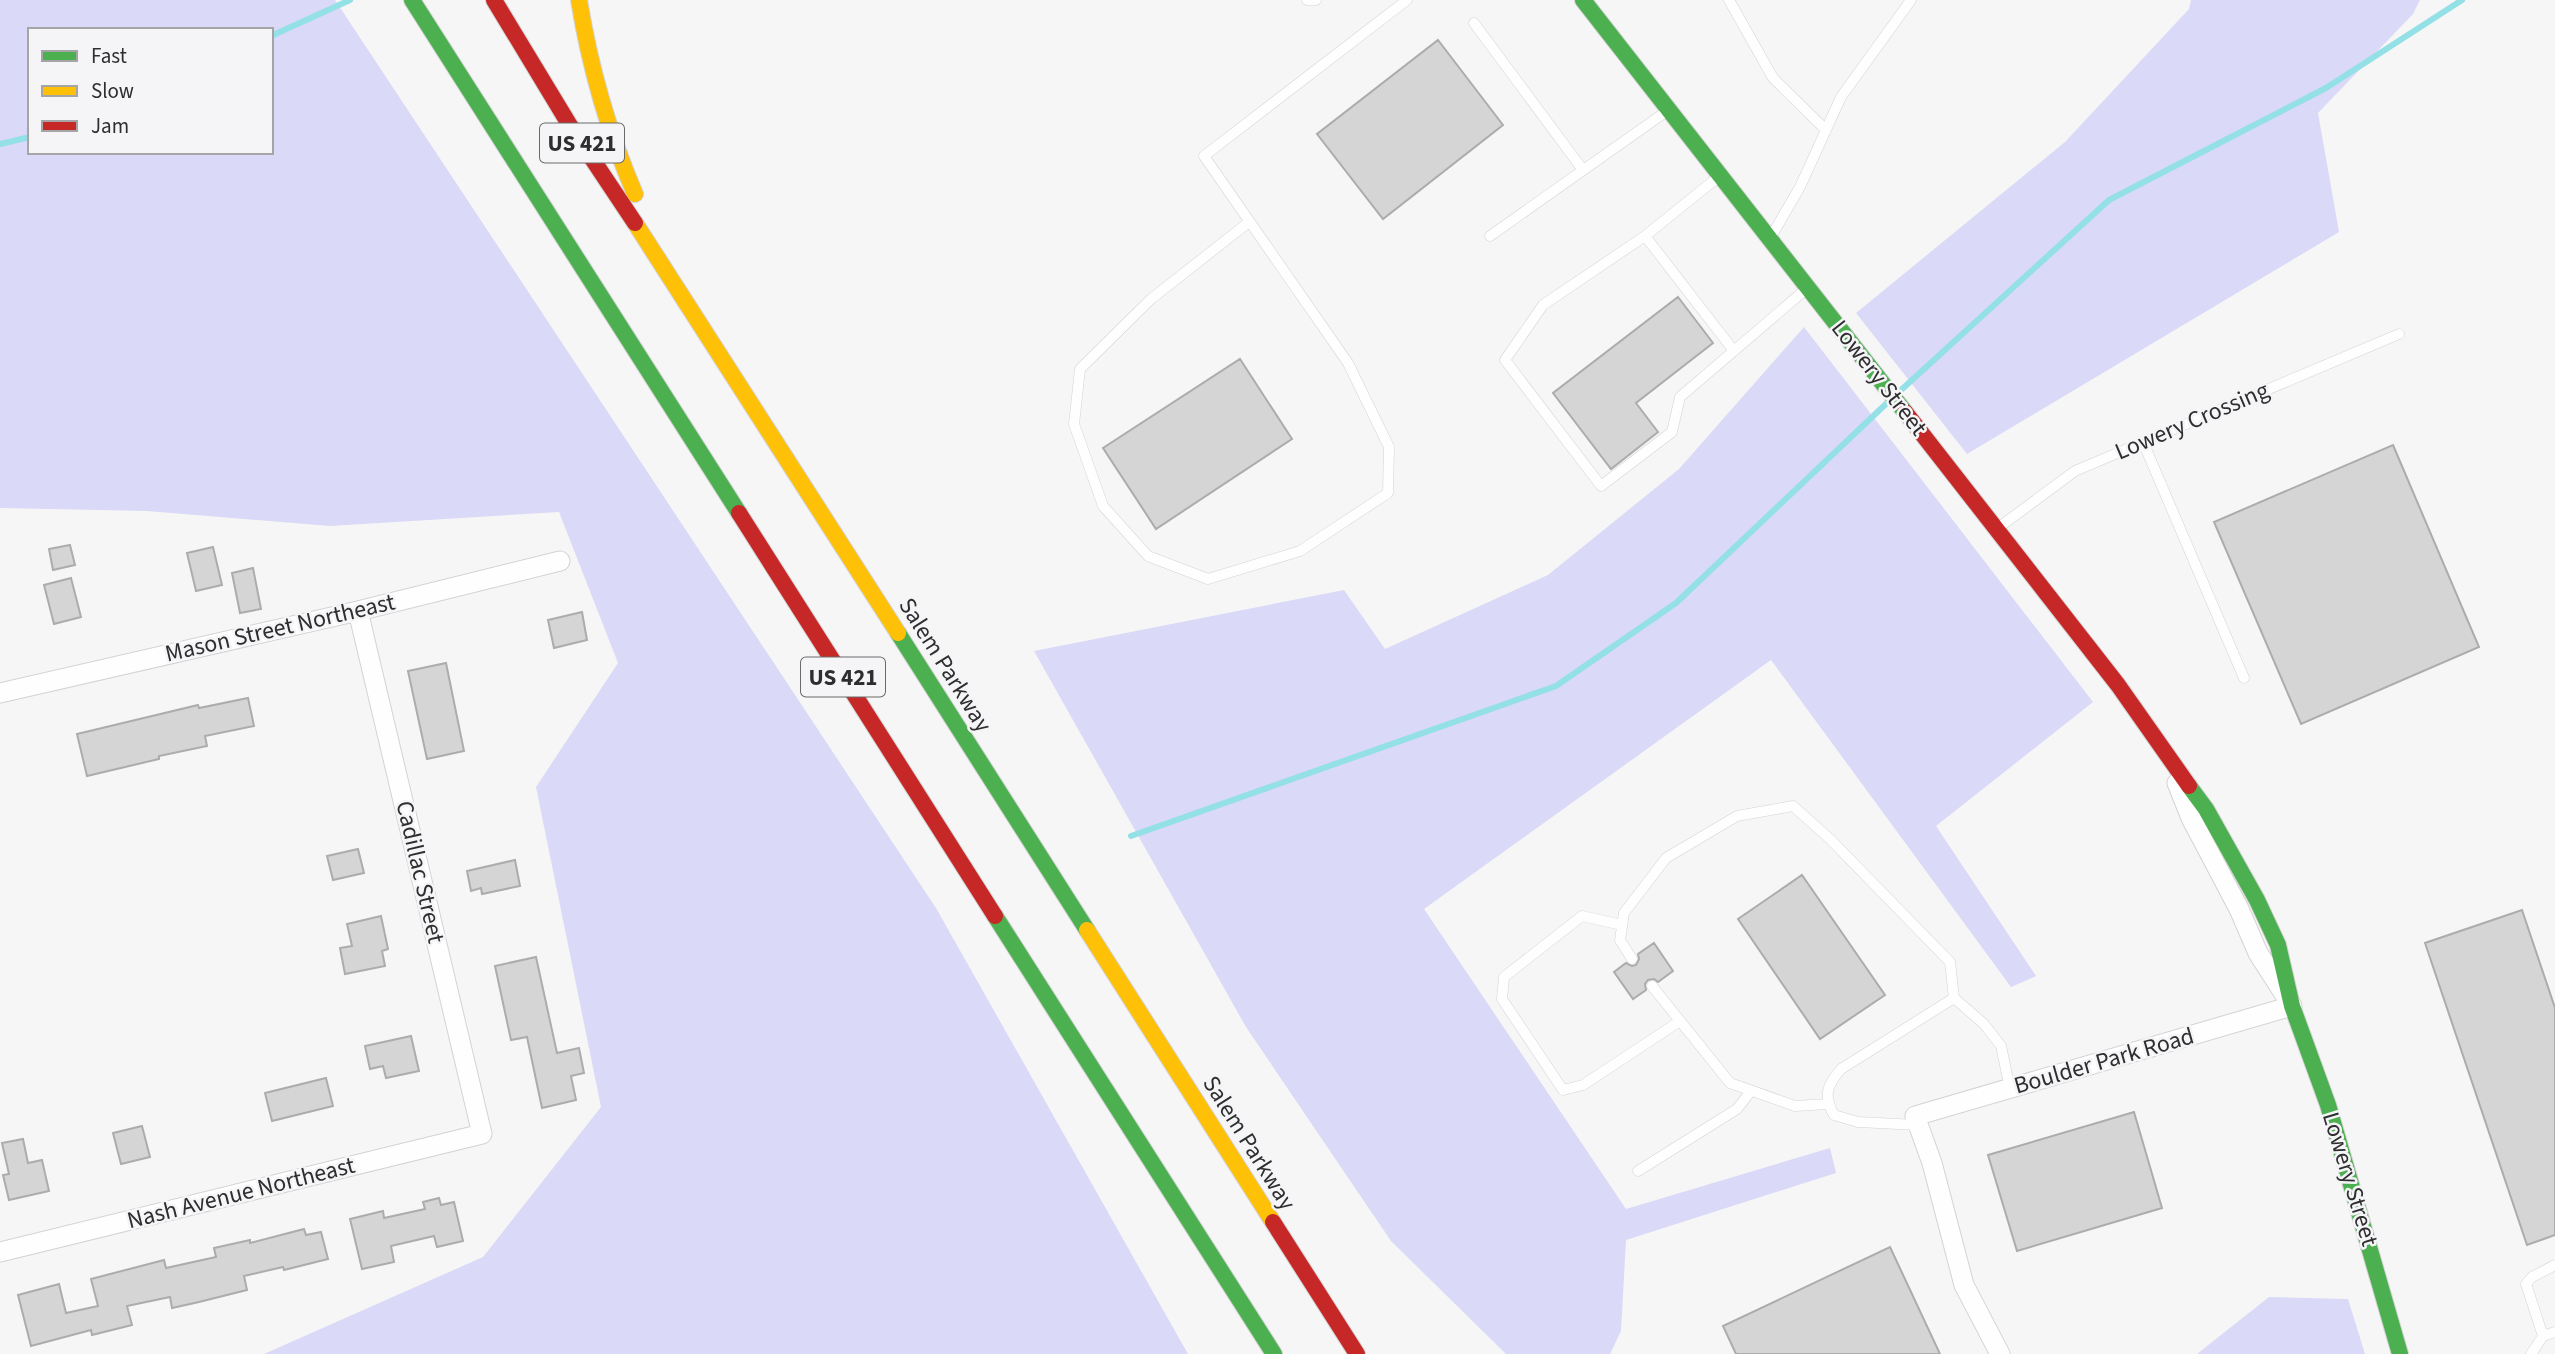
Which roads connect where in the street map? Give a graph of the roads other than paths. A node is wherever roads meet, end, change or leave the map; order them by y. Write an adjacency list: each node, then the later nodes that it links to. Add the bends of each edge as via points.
1 (412, 0): 46 (main road, US 421)
2 (494, 0): 19 (main road, Salem Parkway / US 421, via 569,124)
3 (579, 0): 19 (main road, via 606,123)
4 (1307, 0): 5 (lane)
5 (1315, 0)
6 (1407, 0): 15 (lane, via 1203,156)
7 (1583, 0): 11 (main road, Lowery Street)
8 (1729, 0): 12 (lane, via 1773,78)
9 (1911, 0): 12 (lane, via 1841,97)
10 (1474, 23): 13 (lane)
11 (1669, 109): 13 (lane); 14 (main road, Lowery Street)
12 (1826, 130): 18 (lane)
13 (1583, 170): 16 (lane)
14 (1720, 175): 17 (lane); 18 (main road, Lowery Street)
15 (1249, 222): 15 (lane, via 1349,363 1389,447 1388,493 1300,551 1208,579 1148,556 1103,506 1074,424 1080,369 1151,299)
16 (1490, 236)
17 (1645, 236): 22 (lane); 22 (lane, via 1544,305 1505,360 1601,486 1671,432 1680,397)
18 (1769, 239): 20 (main road, Lowery Street)
19 (675, 283): 47 (main road, Salem Parkway / US 421)
20 (1808, 287): 22 (lane); 24 (main road, Lowery Street)
21 (2399, 334): 23 (lane, Lowery Crossing)
22 (1734, 351)
23 (2143, 442): 24 (lane, Lowery Crossing, via 2075,471); 27 (lane)
24 (1996, 529): 29 (main road, Lowery Street, via 2118,685)
25 (559, 561): 26 (street, Mason Street Northeast)
26 (358, 611): 28 (street, Mason Street Northeast); 40 (street, Cadillac Street)
27 (2244, 678)
28 (0, 693)
29 (2168, 760): 34 (street, Lowery Street, via 2191,818 2259,953)
30 (1622, 926): 31 (lane, via 1620,940); 33 (lane, via 1624,912 1666,858 1737,817 1793,806 1950,962); 35 (lane, via 1582,916 1504,977 1502,999 1563,1090 1583,1085)
31 (1632, 959)
32 (1652, 986): 35 (lane)
33 (1954, 998): 36 (lane, via 2001,1046); 38 (lane, via 1841,1069 1829,1083)
34 (2292, 1006): 36 (street, Boulder Park Road); 49 (main road, Lowery Street, via 2328,1105)
35 (1680, 1021): 37 (lane, via 1730,1083)
36 (2010, 1089): 39 (street, Boulder Park Road)
37 (1751, 1091): 38 (lane, via 1795,1107); 41 (lane, via 1737,1109)
38 (1828, 1104): 39 (lane, via 1834,1115 1858,1122)
39 (1917, 1121): 48 (street, via 1965,1285)
40 (482, 1134): 42 (street, Nash Avenue Northeast)
41 (1638, 1171)
42 (0, 1252)
43 (2555, 1265): 45 (lane, via 2526,1284)
44 (2555, 1332): 45 (lane)
45 (2543, 1336): 50 (lane)
46 (1273, 1354)
47 (1357, 1354)
48 (2000, 1354)
49 (2400, 1354)
50 (2531, 1354)

